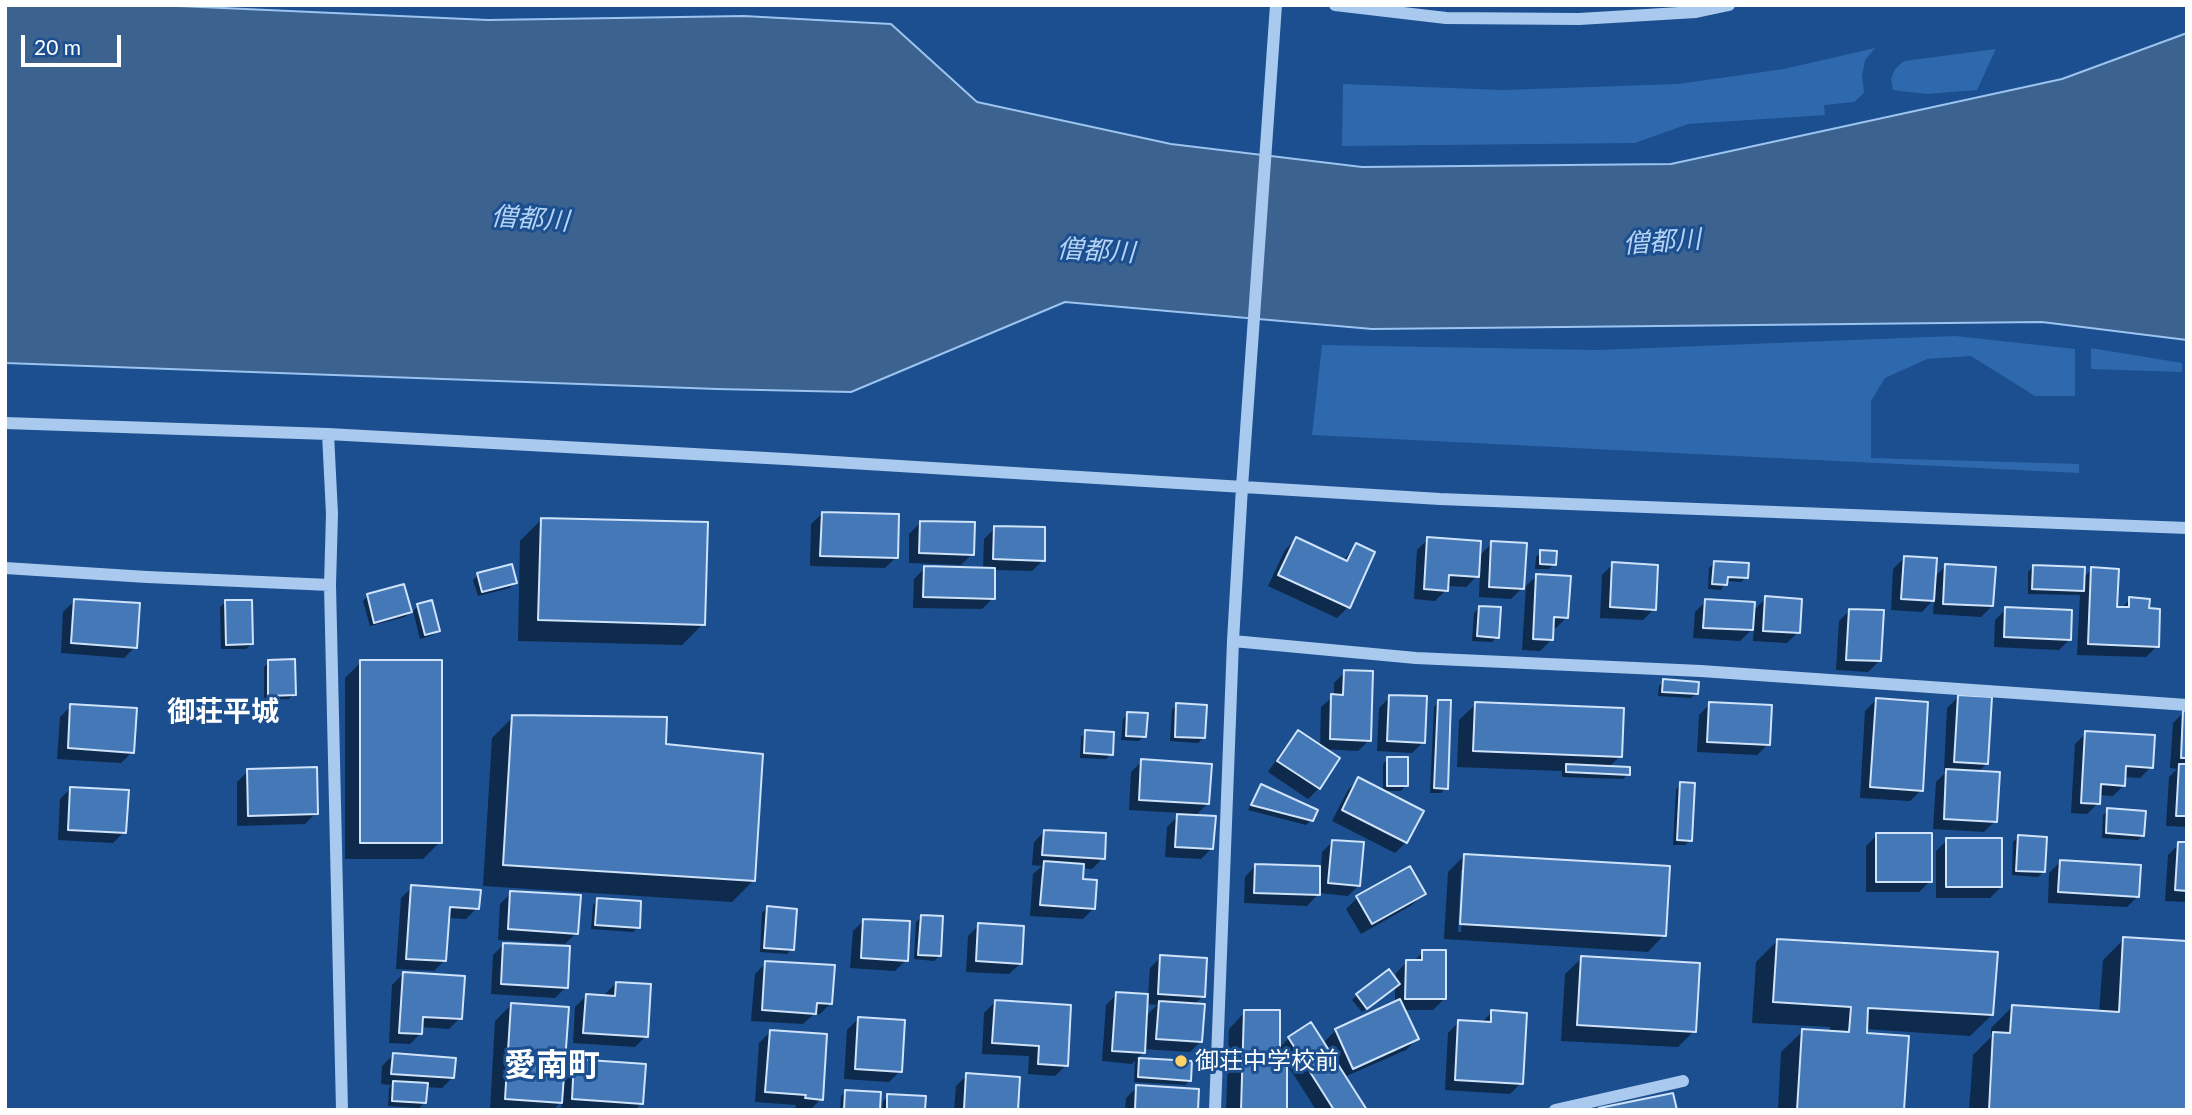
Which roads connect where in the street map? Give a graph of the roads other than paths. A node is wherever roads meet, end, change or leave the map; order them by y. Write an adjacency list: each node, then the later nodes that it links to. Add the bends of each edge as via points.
1 (1276, 5): 6 (street)
2 (1335, 5): 3 (street, via 1446,18 1566,19 1696,12)
3 (1728, 5)
4 (5, 423): 5 (street)
5 (328, 434): 6 (street); 9 (street)
6 (1242, 487): 7 (street); 10 (street)
7 (2187, 528)
8 (5, 568): 9 (street)
9 (330, 585): 13 (street)
10 (1233, 641): 11 (street, via 1416,658 1702,671); 14 (street)
11 (2187, 705)
12 (1683, 1081): 15 (street)
13 (342, 1110)
14 (1215, 1110)
15 (1555, 1110)

